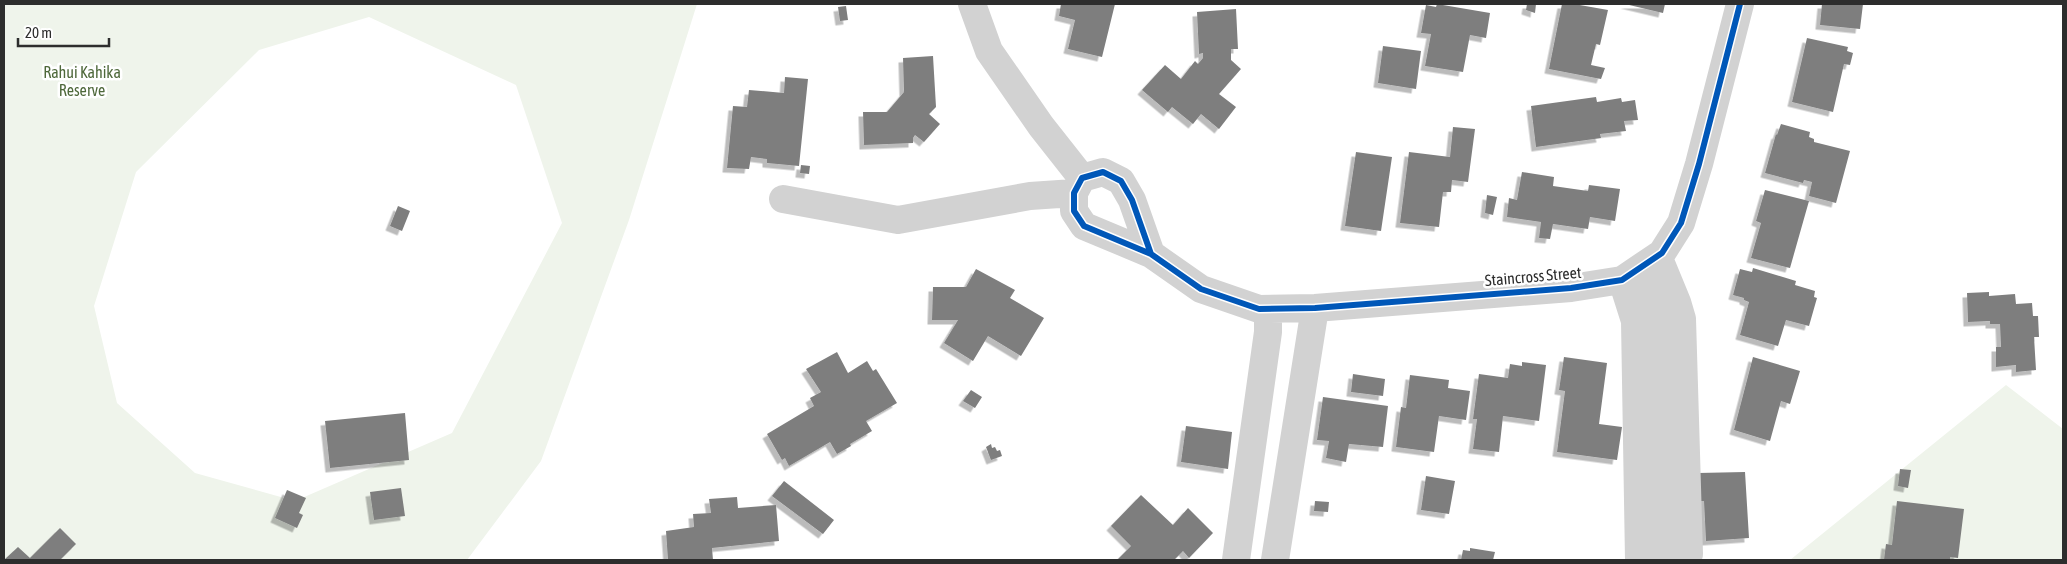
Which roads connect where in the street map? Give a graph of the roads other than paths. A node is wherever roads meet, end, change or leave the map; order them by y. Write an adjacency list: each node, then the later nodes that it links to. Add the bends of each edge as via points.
1 (972, 4): 3 (street, via 989,51)
2 (1740, 4): 6 (street, via 1681,223 1662,254)
3 (1078, 185): 4 (street, via 898,220); 5 (street, Staincross Street, via 1074,211 1084,226); 5 (street, via 1103,172 1121,181 1132,200)
4 (783, 199)
5 (1151, 254): 8 (street, Staincross Street, via 1201,289 1259,309)
6 (1640, 268): 7 (street, Staincross Street, via 1571,288); 9 (street, via 1678,302 1682,319); 12 (street, via 1635,320); 13 (street, via 1658,316 1659,329)
7 (1315, 308): 8 (street, Staincross Street); 11 (street)
8 (1268, 309): 10 (street, via 1268,332)
9 (1689, 554)
10 (1236, 560)
11 (1275, 560)
12 (1639, 560)
13 (1662, 560)

